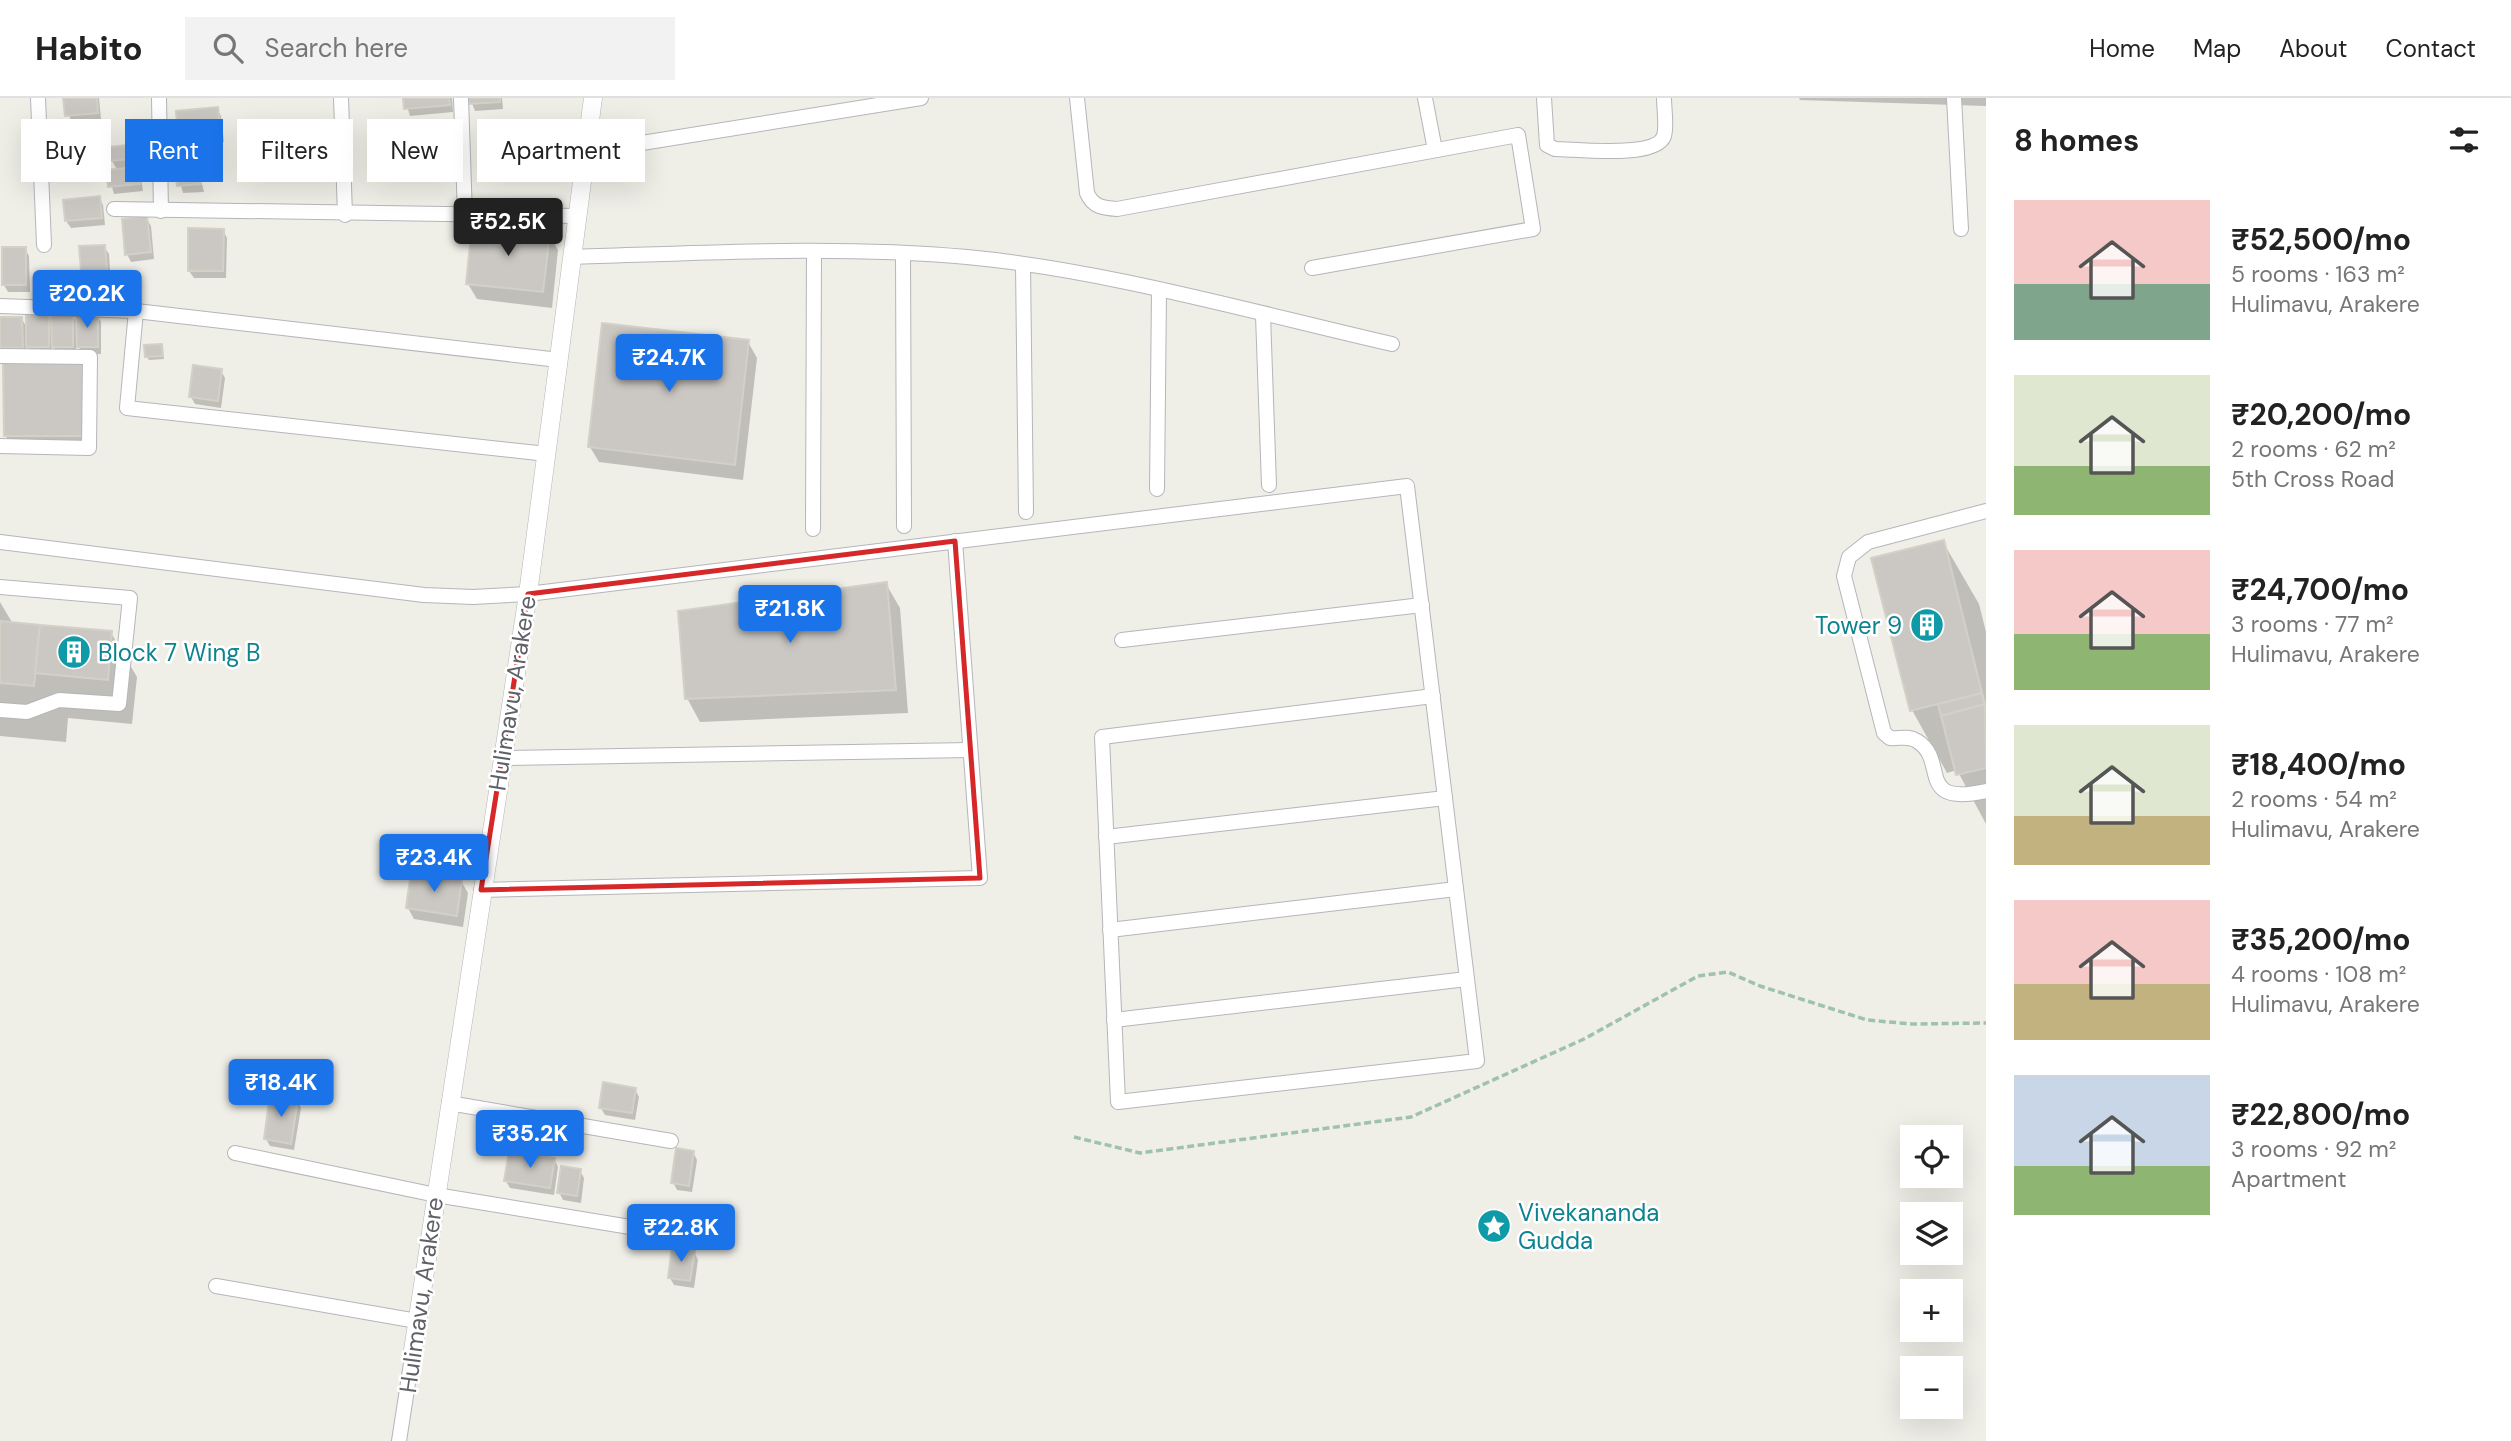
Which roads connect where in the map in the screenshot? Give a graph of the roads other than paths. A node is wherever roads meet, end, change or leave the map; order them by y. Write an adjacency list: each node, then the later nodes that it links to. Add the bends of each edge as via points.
1 (38, 98): 22 (street)
2 (159, 98): 17 (street)
3 (341, 98): 18 (street)
4 (460, 98): 19 (street)
5 (593, 98): 12 (street, Hulimavu, Arakere)
6 (921, 98): 13 (street)
7 (1078, 98): 14 (street, via 1087,194 1101,208 1117,209)
8 (1425, 98): 14 (street)
9 (1544, 98): 10 (street, via 1547,145 1640,151 1658,144 1664,136)
10 (1664, 98)
11 (1954, 98): 21 (street)
12 (590, 119)
13 (645, 142)
14 (1435, 150): 27 (street, via 1518,135 1534,229)
15 (582, 182): 20 (street, Hulimavu, Arakere)
16 (114, 209): 17 (street)
17 (161, 211): 18 (street)
18 (345, 215): 19 (street)
19 (466, 216): 20 (street)
20 (578, 216): 25 (street, Hulimavu, Arakere)
21 (1961, 229)
22 (44, 245)
23 (814, 251): 24 (street); 25 (street); 42 (street)
24 (903, 254): 26 (street); 41 (street)
25 (571, 257): 34 (street, Hulimavu, Arakere)
26 (1023, 265): 28 (street); 40 (street)
27 (1312, 268)
28 (1160, 291): 31 (street); 38 (street)
29 (0, 306): 30 (street)
30 (136, 312): 34 (street); 36 (street, via 127,408)
31 (1263, 315): 32 (street); 37 (street)
32 (1392, 344)
33 (0, 356): 35 (street, via 89,357 89,448)
34 (559, 360): 36 (street, Hulimavu, Arakere)
35 (0, 446)
36 (547, 454): 46 (street, Hulimavu, Arakere)
37 (1269, 485)
38 (1157, 489)
39 (1986, 511): 53 (street, via 1868,542 1849,557 1843,576 1884,733 1920,743 1935,780 1948,792)
40 (1027, 512)
41 (904, 526)
42 (813, 529)
43 (955, 541): 46 (street); 47 (street, via 1407,486); 51 (street)
44 (0, 542): 46 (street, via 424,595)
45 (0, 587): 50 (street, via 130,598 119,704 59,700 27,712)
46 (528, 594): 52 (street, Hulimavu, Arakere)
47 (1422, 605): 48 (street); 49 (street)
48 (1122, 640)
49 (1433, 696): 54 (street); 55 (street, via 1102,737)
50 (0, 710)
51 (970, 750): 52 (street); 57 (street, via 980,878)
52 (502, 758): 57 (street, Hulimavu, Arakere)
53 (1986, 791)
54 (1445, 798): 55 (street); 56 (street)
55 (1106, 837): 58 (street)
56 (1456, 889): 58 (street); 59 (street)
57 (481, 890): 61 (street, Hulimavu, Arakere)
58 (1110, 930): 60 (street)
59 (1467, 979): 60 (street); 60 (street, via 1477,1061 1118,1102)
60 (1114, 1020)
61 (449, 1103): 62 (street); 64 (street, Hulimavu, Arakere)
62 (671, 1141)
63 (235, 1153): 64 (street)
64 (436, 1195): 65 (street); 67 (street, Hulimavu, Arakere)
65 (630, 1227)
66 (216, 1286): 67 (street)
67 (417, 1321): 68 (street, Hulimavu, Arakere)
68 (412, 1357): 69 (street, Hulimavu, Arakere)
69 (399, 1441)

